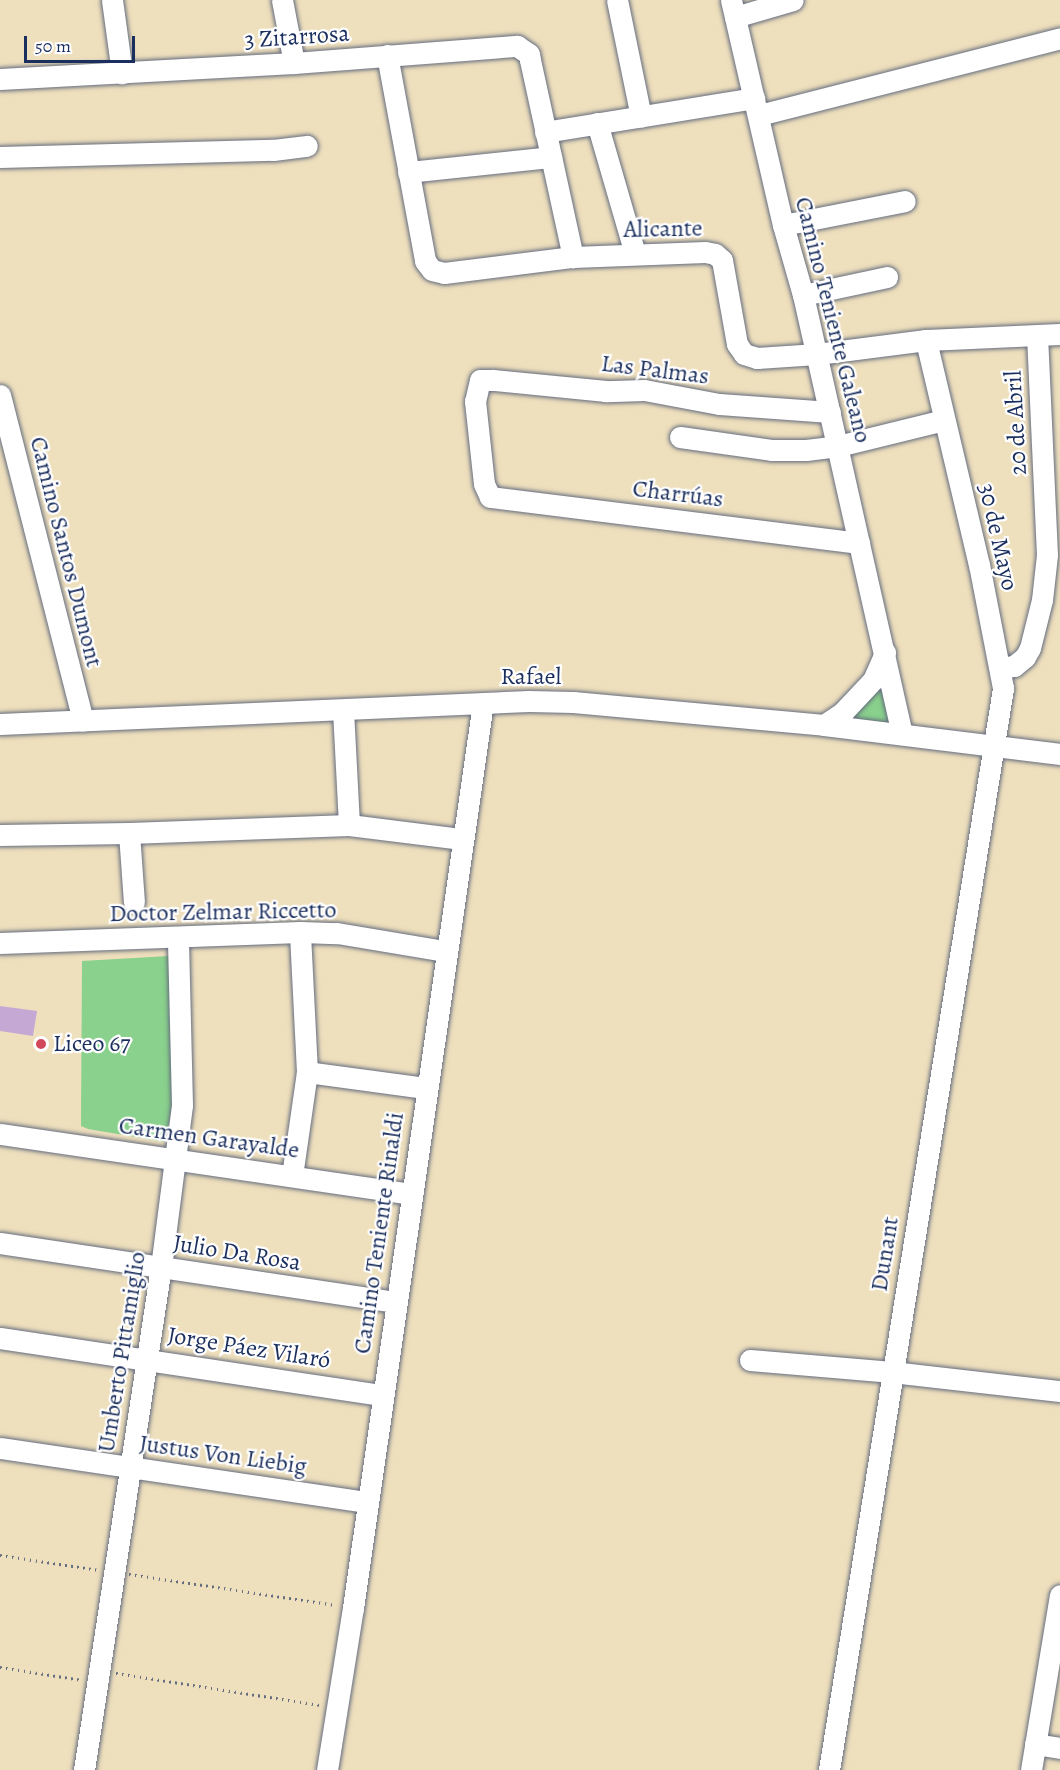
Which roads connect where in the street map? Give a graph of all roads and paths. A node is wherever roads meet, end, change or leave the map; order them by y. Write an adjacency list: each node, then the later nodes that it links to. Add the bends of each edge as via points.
1 (112, 0): 9 (street)
2 (282, 0): 8 (street)
3 (617, 0): 12 (street)
4 (793, 0): 5 (street)
5 (733, 8): 11 (street, Camino Teniente Galeano)
6 (1060, 38): 11 (street)
7 (387, 55): 8 (street, 3 Zitarrosa); 14 (street, 3 Zitarrosa, via 508,45 524,49 530,60); 18 (street)
8 (294, 63): 9 (street, 3 Zitarrosa)
9 (122, 73): 10 (street, 3 Zitarrosa)
10 (0, 79)
11 (756, 107): 12 (street); 20 (street, Camino Teniente Galeano)
12 (641, 117): 13 (street)
13 (597, 123): 14 (street); 21 (street)
14 (545, 132): 17 (street)
15 (307, 146): 16 (street)
16 (0, 157)
17 (551, 157): 18 (street); 22 (street)
18 (408, 172): 22 (street, Alicante, via 425,261 432,270 444,273)
19 (904, 201): 20 (street)
20 (783, 225): 24 (street, Camino Teniente Galeano)
21 (635, 254): 22 (street, Alicante); 28 (street, Alicante, via 715,254 722,260 737,344 744,354 757,358)
22 (573, 257)
23 (887, 277): 24 (street)
24 (803, 295): 28 (street, Camino Teniente Galeano)
25 (1060, 334): 26 (street)
26 (1037, 335): 27 (street); 37 (street, 20 de Abril, via 1047,555 1042,600 1025,657 1014,666)
27 (926, 340): 28 (street); 31 (street, 30 de Mayo)
28 (817, 354): 30 (street, Camino Teniente Galeano)
29 (0, 395): 40 (street, Camino Santos Dumont)
30 (830, 412): 33 (street, Camino Teniente Galeano); 34 (street, Las Palmas, via 719,404 644,390 606,391 480,380 475,402 484,484)
31 (944, 420): 33 (street); 37 (street, 30 de Mayo)
32 (680, 437): 33 (street, via 771,450)
33 (837, 446): 35 (street, Camino Teniente Galeano)
34 (490, 497): 35 (street, Charrúas)
35 (859, 543): 36 (street, Camino Teniente Galeano)
36 (885, 653): 42 (street, via 873,680 843,712); 43 (street, Camino Teniente Galeano)
37 (1001, 668): 44 (street, 30 de Mayo, via 1003,688)
38 (483, 703): 39 (street, Rafael); 42 (street, Rafael, via 573,702); 49 (street, Camino Teniente Rinaldi)
39 (343, 710): 40 (street, Rafael); 46 (street)
40 (83, 721): 41 (street, Rafael)
41 (0, 724)
42 (824, 725): 43 (street, Rafael)
43 (902, 734): 44 (street, Rafael)
44 (992, 746): 45 (street, Rafael); 67 (street, Dunant)
45 (1060, 754)
46 (349, 825): 47 (street); 49 (street)
47 (129, 833): 48 (street); 50 (street)
48 (0, 835)
49 (462, 839): 54 (street, Camino Teniente Rinaldi)
50 (134, 902)
51 (300, 932): 52 (street, Doctor Zelmar Riccetto); 54 (street, Doctor Zelmar Riccetto, via 337,933); 55 (street)
52 (178, 938): 53 (street, Doctor Zelmar Riccetto); 58 (street, Umberto Pittamiglio, via 182,1105)
53 (0, 943)
54 (445, 951): 56 (street, Camino Teniente Rinaldi)
55 (307, 1072): 56 (street); 59 (street)
56 (426, 1088): 60 (street, Camino Teniente Rinaldi)
57 (0, 1134): 58 (street, Carmen Garayalde)
58 (176, 1159): 59 (street, Carmen Garayalde); 62 (street, Umberto Pittamiglio)
59 (292, 1176): 60 (street, Carmen Garayalde)
60 (411, 1194): 63 (street, Camino Teniente Rinaldi)
61 (0, 1243): 62 (street, Julio Da Rosa)
62 (161, 1267): 63 (street, Julio Da Rosa); 65 (street, Umberto Pittamiglio)
63 (395, 1302): 69 (street, Camino Teniente Rinaldi)
64 (0, 1338): 65 (street, Jorge Páez Vilaró)
65 (147, 1359): 69 (street, Jorge Páez Vilaró); 71 (street, Umberto Pittamiglio)
66 (750, 1360): 67 (street)
67 (892, 1372): 68 (street); 84 (street, Dunant)
68 (1060, 1391)
69 (382, 1395): 72 (street, Camino Teniente Rinaldi)
70 (0, 1448): 71 (street, Justus Von Liebig)
71 (131, 1467): 72 (street, Justus Von Liebig); 74 (street, Umberto Pittamiglio)
72 (367, 1502): 76 (street, Camino Teniente Rinaldi)
73 (0, 1555): 74 (path)
74 (114, 1572): 76 (path); 78 (street, Umberto Pittamiglio)
75 (1060, 1595): 80 (street)
76 (353, 1608): 79 (street, Camino Teniente Rinaldi)
77 (0, 1667): 78 (path)
78 (99, 1677): 79 (path); 82 (street, Umberto Pittamiglio)
79 (337, 1707): 83 (street, Camino Teniente Rinaldi)
80 (1035, 1744): 81 (street); 85 (street)
81 (1060, 1748)
82 (84, 1770)
83 (327, 1770)
84 (829, 1770)
85 (1031, 1770)

